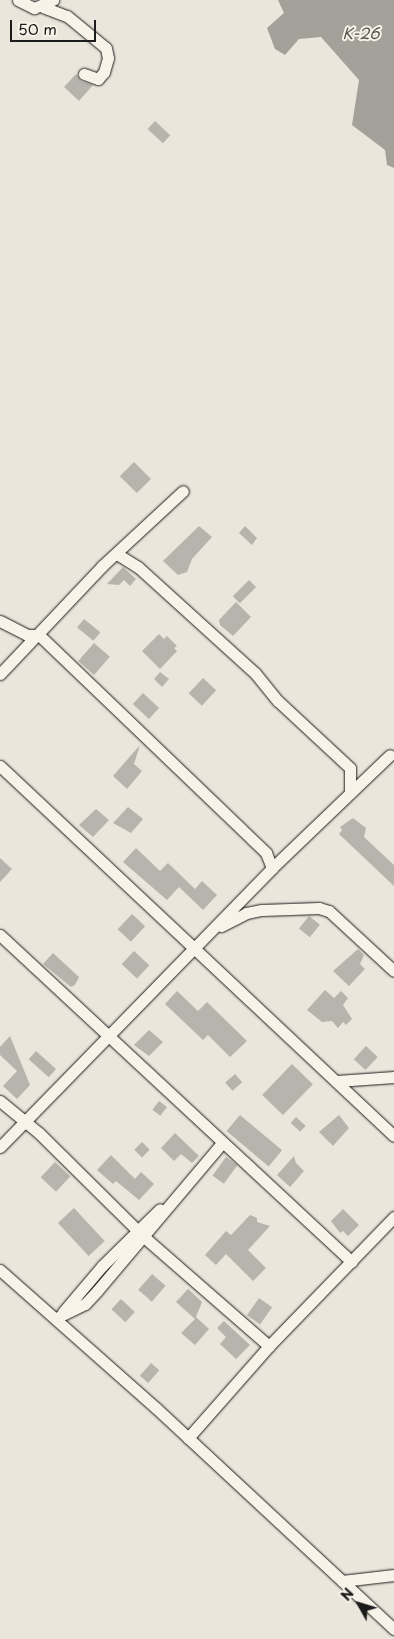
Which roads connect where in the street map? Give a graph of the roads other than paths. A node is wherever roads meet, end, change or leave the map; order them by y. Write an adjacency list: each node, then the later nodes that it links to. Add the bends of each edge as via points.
1 (18, 0): 3 (street, via 34,8)
2 (53, 0): 3 (street)
3 (42, 7): 4 (street, via 67,16 106,48 108,58 104,72 98,79)
4 (84, 74)
5 (183, 491): 6 (street)
6 (117, 554): 8 (street); 12 (street, via 138,567 255,674 278,701 350,768)
7 (0, 621): 8 (street, via 27,635)
8 (39, 635): 9 (street); 13 (street, via 266,852)
9 (0, 674)
10 (390, 755): 12 (street)
11 (0, 766): 16 (street)
12 (350, 791): 13 (street)
13 (272, 868): 14 (street)
14 (212, 930): 16 (street); 17 (street, via 246,913 319,908 329,911)
15 (0, 935): 18 (street)
16 (195, 948): 18 (street); 20 (street)
17 (394, 971)
18 (107, 1036): 22 (street); 24 (street)
19 (394, 1078): 20 (street)
20 (337, 1081): 23 (street)
21 (0, 1101): 22 (street)
22 (24, 1121): 25 (street); 27 (street)
23 (394, 1136)
24 (222, 1143): 27 (street, via 184,1191); 28 (street)
25 (0, 1147)
26 (394, 1217): 28 (street)
27 (141, 1233): 30 (street, via 85,1304); 31 (street)
28 (352, 1262): 31 (street)
29 (0, 1270): 30 (street)
30 (58, 1318): 32 (street)
31 (269, 1346): 32 (street)
32 (188, 1438): 34 (street)
33 (394, 1575): 34 (street)
34 (342, 1582): 35 (street)
35 (394, 1629)

